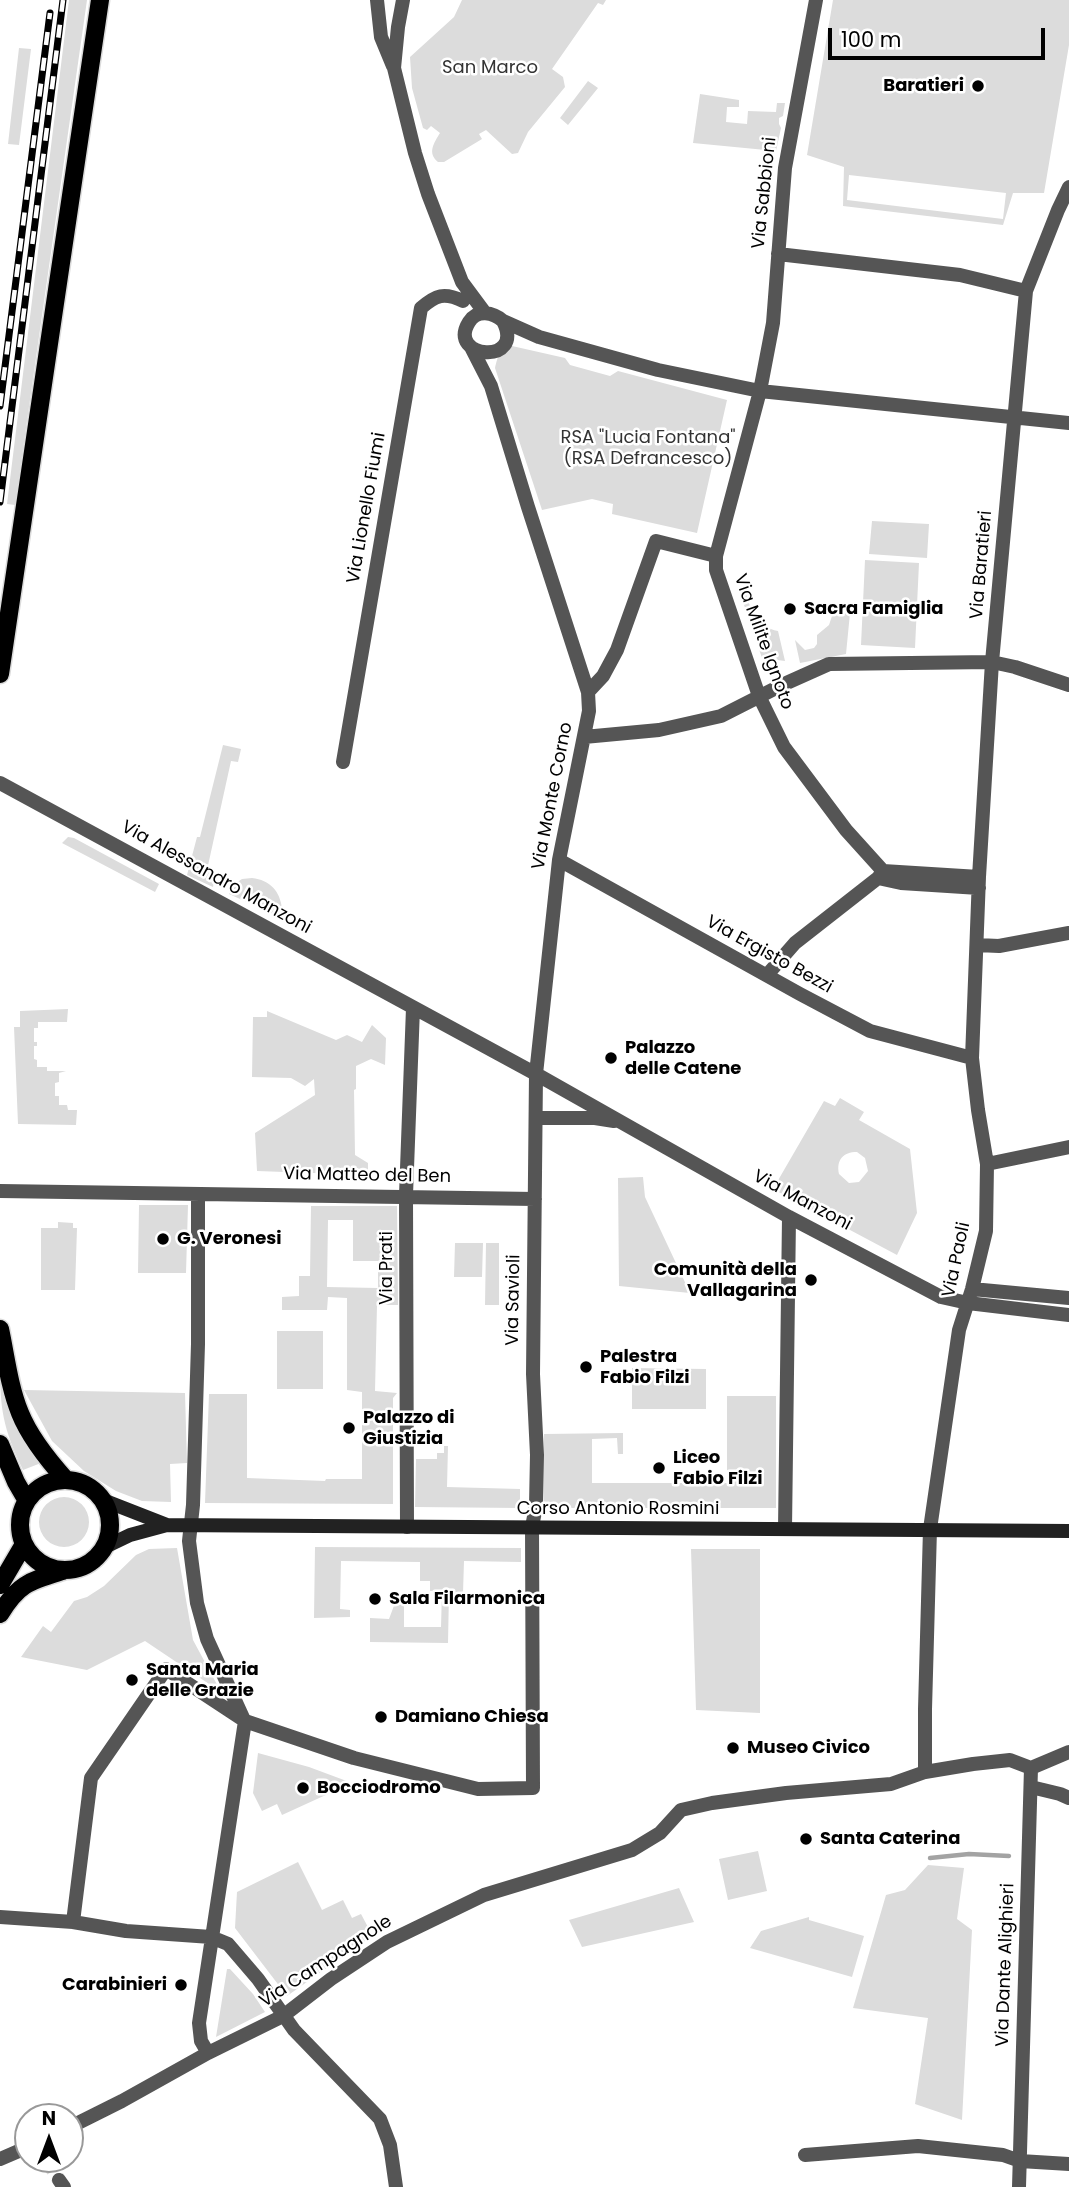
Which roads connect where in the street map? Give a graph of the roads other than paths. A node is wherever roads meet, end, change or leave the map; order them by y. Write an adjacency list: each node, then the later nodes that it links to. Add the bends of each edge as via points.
1 (100, 0): 23 (main road)
2 (377, 0): 5 (street, via 381,37)
3 (403, 0): 5 (street)
4 (816, 0): 7 (street, Via Sabbioni, via 785,168)
5 (394, 68): 8 (street, via 419,167)
6 (1069, 187): 9 (street, Via Baratieri)
7 (778, 254): 9 (street, via 960,275); 18 (street, Via Sabbioni, via 773,323)
8 (462, 282): 10 (street); 11 (street)
9 (1026, 290): 19 (street, Via Baratieri)
10 (463, 301): 13 (street); 28 (street, Via Lionello Fiumi, via 434,297 421,308)
11 (485, 313): 12 (street); 13 (street, via 473,317)
12 (503, 321): 14 (street); 15 (street)
13 (467, 328): 16 (street)
14 (538, 338): 15 (street); 18 (street)
15 (501, 346): 16 (street, via 483,354); 17 (street)
16 (471, 347): 17 (street)
17 (491, 386): 25 (street)
18 (760, 391): 19 (street); 21 (street, Via Sabbioni)
19 (1016, 417): 20 (street); 22 (street, Via Baratieri)
20 (1069, 423)
21 (716, 556): 25 (street, via 656,541 617,650); 26 (street, Via Milite Ignoto, via 716,570)
22 (992, 662): 24 (street); 26 (street, via 829,664); 32 (street, Via Baratieri)
23 (0, 674)
24 (1069, 685)
25 (588, 692): 27 (street, Via Monte Corno)
26 (759, 696): 27 (street, via 721,716 659,730); 31 (street, Via Milite Ignoto, via 784,747)
27 (584, 737): 30 (street, Via Monte Corno)
28 (344, 762)
29 (0, 783): 36 (street, Via Alessandro Manzoni)
30 (559, 860): 35 (street, Via Ergisto Bezzi); 38 (street, Via Monte Corno)
31 (881, 874): 32 (street, via 901,883); 35 (street, via 795,943)
32 (979, 882): 34 (street, Via Baratieri)
33 (1069, 933): 34 (street)
34 (977, 950): 37 (street, Via Paoli)
35 (767, 975): 37 (street, Via Ergisto Bezzi, via 870,1031)
36 (413, 1008): 38 (street, Via Manzoni); 45 (street, Via Prati)
37 (972, 1058): 42 (street, Via Paoli)
38 (536, 1074): 39 (street, Via Savioli); 40 (street, Via Manzoni)
39 (536, 1118): 40 (street, Via Manzoni); 46 (street, Via Savioli)
40 (624, 1122): 47 (street, Via Manzoni)
41 (1069, 1147): 42 (street)
42 (987, 1164): 48 (street, Via Paoli, via 986,1231)
43 (0, 1191): 44 (street, Via Matteo del Ben)
44 (198, 1194): 45 (street, Via Matteo del Ben); 57 (street, via 198,1344)
45 (406, 1195): 46 (street, Via Matteo del Ben); 58 (street, Via Prati)
46 (535, 1199): 59 (street, Via Savioli, via 537,1455)
47 (789, 1217): 48 (street, Via Manzoni, via 941,1297); 60 (street)
48 (970, 1296): 49 (street); 50 (street); 61 (street, Via Paoli, via 959,1330)
49 (1069, 1298)
50 (1069, 1315)
51 (0, 1329): 53 (main road, via 19,1412)
52 (0, 1444): 55 (main road)
53 (66, 1480): 54 (main road, via 87,1485); 55 (main road, via 51,1482)
54 (103, 1500): 56 (main road); 64 (main road, via 111,1523)
55 (27, 1501): 63 (main road, via 20,1521)
56 (167, 1525): 57 (main road, Corso Antonio Rosmini); 64 (main road)
57 (189, 1525): 58 (main road, Corso Antonio Rosmini); 68 (street, via 197,1603 207,1639)
58 (407, 1527): 59 (main road, Corso Antonio Rosmini)
59 (532, 1527): 60 (main road, Corso Antonio Rosmini); 68 (street, Via Savioli, via 533,1788 478,1789 441,1781)
60 (785, 1529): 61 (main road, Corso Antonio Rosmini)
61 (930, 1529): 62 (main road, Corso Antonio Rosmini); 71 (street, Via Paoli)
62 (1069, 1531)
63 (24, 1544): 65 (main road, via 40,1563); 66 (main road)
64 (106, 1547): 65 (main road, via 88,1565)
65 (63, 1571): 67 (main road, via 22,1586)
66 (0, 1585)
67 (0, 1614)
68 (245, 1721): 75 (street, via 166,1669 91,1778); 76 (street)
69 (1069, 1752): 70 (street)
70 (1031, 1768): 71 (street, via 1010,1760); 72 (street, Via Dante Alighieri)
71 (925, 1772): 77 (street, Via Campagnole, via 891,1784 681,1810 660,1833 632,1850 484,1895 387,1942)
72 (1031, 1787): 73 (street); 81 (street, Via Dante Alighieri)
73 (1069, 1798)
74 (0, 1917): 75 (street)
75 (73, 1922): 76 (street)
76 (211, 1937): 77 (street, via 228,1944); 78 (street, via 200,2023 201,2041)
77 (283, 2016): 78 (street, Via Campagnole); 83 (street, via 380,2119 390,2145)
78 (208, 2053): 79 (street, Via Campagnole)
79 (84, 2120)
80 (805, 2155): 81 (street, via 918,2146)
81 (1020, 2161): 82 (street); 84 (street, Via Dante Alighieri)
82 (1069, 2164)
83 (396, 2187)
84 (1019, 2187)

